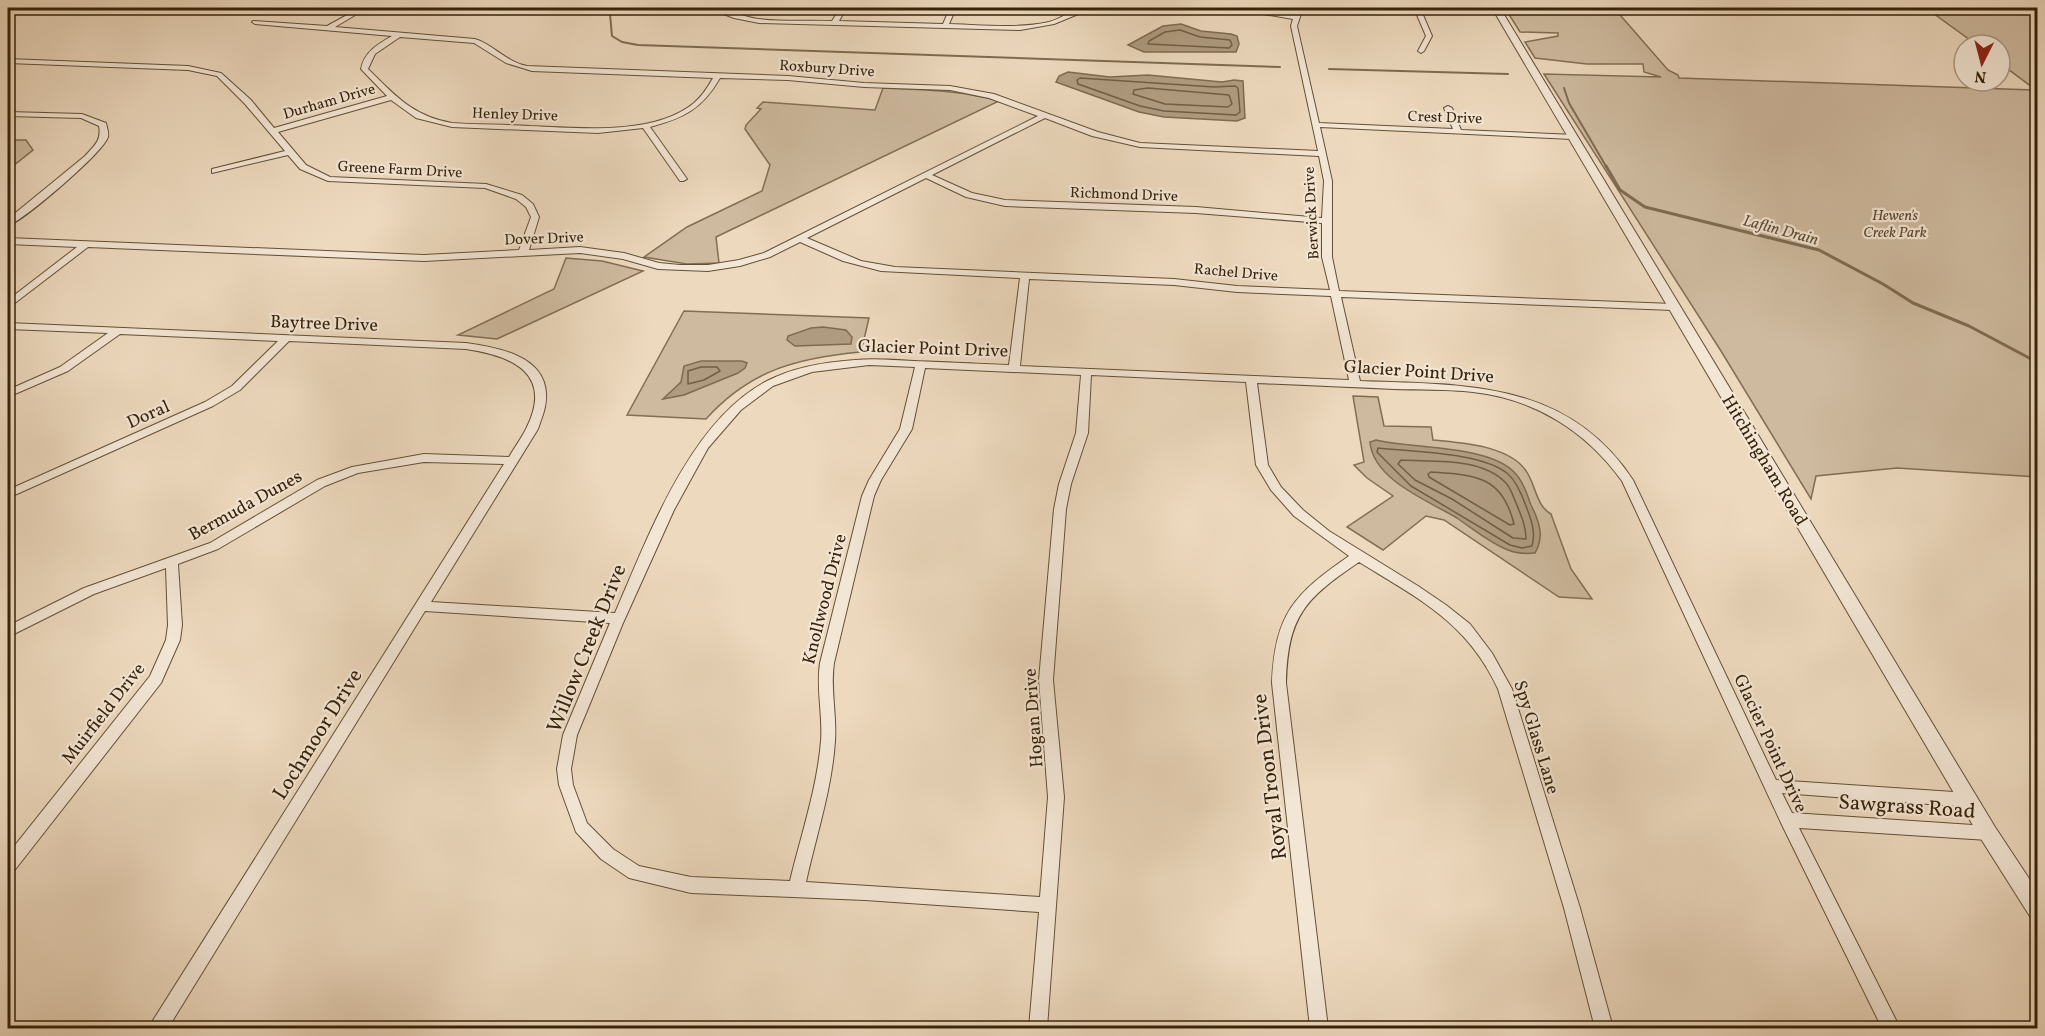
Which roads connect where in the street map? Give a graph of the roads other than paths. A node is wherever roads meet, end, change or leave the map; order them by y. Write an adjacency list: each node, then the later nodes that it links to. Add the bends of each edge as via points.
1 (364, 8): 14 (street)
2 (711, 8): 12 (street, via 747,20)
3 (843, 8): 12 (street)
4 (953, 8): 13 (street)
5 (1090, 8): 13 (street, via 1036,26)
6 (1231, 8): 10 (street)
7 (1300, 8): 10 (street, Berwick Drive)
8 (1418, 8): 16 (street, via 1429,36)
9 (1496, 8): 27 (street, Hitchingham Road)
10 (1296, 17): 24 (street, Berwick Drive, via 1294,26)
11 (255, 22): 14 (street, Roxbury Drive)
12 (834, 24): 13 (street)
13 (945, 27)
14 (328, 28): 15 (street, Roxbury Drive)
15 (400, 34): 18 (street, Roxbury Drive, via 475,41 487,45 506,62 530,69); 19 (street, Henley Drive, via 371,53 364,69)
16 (1421, 51)
17 (8, 61): 25 (street, Greene Farm Drive, via 209,71 221,76)
18 (718, 76): 22 (street, Roxbury Drive, via 951,88 991,96); 23 (street, Henley Drive, via 696,106)
19 (393, 97): 23 (street, Henley Drive, via 416,115 450,125 596,130); 25 (street, Durham Drive)
20 (1448, 108): 26 (street)
21 (8, 114): 34 (street, via 82,116 103,125 105,131 103,140 86,159)
22 (1046, 115): 29 (street, Roxbury Drive, via 1140,145); 31 (street, Dover Drive)
23 (645, 125): 32 (street)
24 (1316, 125): 26 (street, Crest Drive); 29 (street, Berwick Drive)
25 (273, 131): 28 (street, Greene Farm Drive)
26 (1458, 131): 27 (street, Crest Drive)
27 (1572, 136): 42 (street, Hitchingham Road)
28 (290, 152): 30 (street); 38 (street, Greene Farm Drive, via 303,166 328,179 486,186 519,197 530,206 534,216)
29 (1323, 154): 33 (street, Berwick Drive, via 1328,181)
30 (215, 171)
31 (927, 176): 33 (street, Richmond Drive, via 969,195 1005,203 1196,210); 35 (street, Dover Drive)
32 (683, 179)
33 (1326, 221): 40 (street, Berwick Drive)
34 (8, 223)
35 (802, 239): 38 (street, Dover Drive, via 767,255 708,268 658,266 580,250); 39 (street, Rachel Drive, via 869,267)
36 (8, 241): 37 (street, Dover Drive)
37 (86, 244): 38 (street, Dover Drive, via 424,258); 41 (street)
38 (523, 253)
39 (1025, 276): 40 (street, Rachel Drive); 47 (street)
40 (1336, 294): 42 (street, Rachel Drive); 50 (street, Berwick Drive)
41 (8, 304)
42 (1673, 307): 61 (street, Hitchingham Road)
43 (8, 326): 44 (street, Baytree Drive)
44 (116, 332): 45 (street, Baytree Drive); 52 (street, via 64,369)
45 (287, 338): 53 (street, Baytree Drive, via 466,346 487,348 514,358 533,372 542,390 537,417); 54 (street, Doral, via 236,388 209,404)
46 (921, 364): 47 (street, Glacier Point Drive); 51 (street, Glacier Point Drive, via 838,363 795,374); 65 (street, Knollwood Drive, via 906,429 868,496 827,663 824,676 828,739 824,770)
47 (1014, 369): 48 (street, Glacier Point Drive)
48 (1086, 373): 49 (street, Glacier Point Drive); 66 (street, Hogan Drive, via 1082,433 1059,509 1046,680 1056,797)
49 (1251, 379): 50 (street, Glacier Point Drive); 55 (street, Spy Glass Lane, via 1262,465 1267,477 1282,498 1310,522)
50 (1355, 383): 60 (street, Glacier Point Drive, via 1473,389 1506,396 1558,416 1605,449 1627,480)
51 (756, 393): 58 (street, Willow Creek Drive, via 709,437 684,476)
52 (8, 394)
53 (511, 461): 56 (street, Bermuda Dunes, via 424,458 356,470 321,483 231,537); 57 (street, Lochmoor Drive)
54 (8, 494)
55 (1360, 555): 70 (street, Royal Troon Drive, via 1310,591 1292,612 1278,654); 71 (street, Spy Glass Lane, via 1463,626 1497,672 1572,908)
56 (172, 563): 59 (street, Bermuda Dunes, via 89,591); 64 (street, Muirfield Drive, via 173,640 156,680)
57 (421, 606): 58 (street); 68 (street, Lochmoor Drive)
58 (618, 618): 65 (street, Willow Creek Drive, via 570,735 566,754 566,785 581,827 607,854 635,873 691,885)
59 (8, 632)
60 (1771, 786): 61 (street, Sawgrass Road); 62 (street, Glacier Point Drive)
61 (1969, 800): 63 (street, Hitchingham Road)
62 (1788, 820): 63 (street, Sawgrass Road); 72 (street, Glacier Point Drive)
63 (1988, 833): 67 (street, Hitchingham Road)
64 (8, 866)
65 (797, 888): 66 (street, Willow Creek Drive)
66 (1047, 905): 69 (street, Hogan Drive)
67 (2037, 911)
68 (158, 1029)
69 (1038, 1029)
70 (1319, 1029)
71 (1604, 1029)
72 (1891, 1029)

